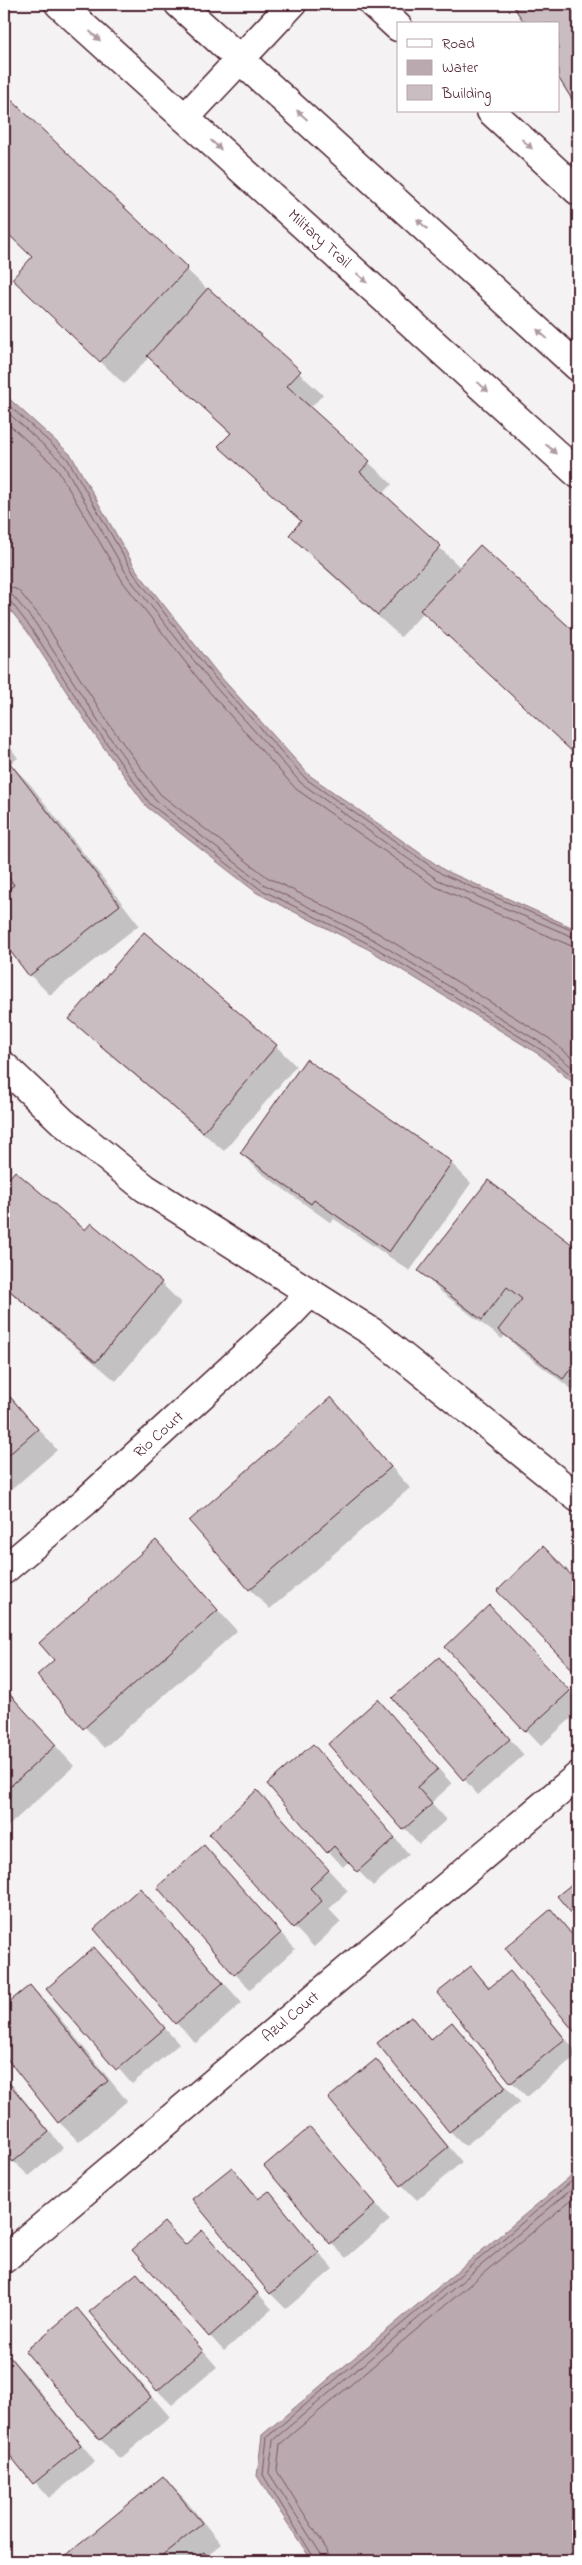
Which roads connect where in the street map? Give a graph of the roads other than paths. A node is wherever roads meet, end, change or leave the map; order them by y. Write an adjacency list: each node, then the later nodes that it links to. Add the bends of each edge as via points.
1 (59, 4): 8 (street, Military Trail, one-way to 8)
2 (179, 4): 6 (street)
3 (292, 4): 6 (street)
4 (373, 4): 5 (street)
5 (397, 26)
6 (240, 59): 8 (street); 10 (street, one-way to 6)
7 (492, 112): 9 (street, one-way to 9)
8 (186, 118): 11 (street, Military Trail, one-way to 11)
9 (578, 191)
10 (578, 366)
11 (578, 474)
12 (4, 1066): 13 (street, via 63,1122 145,1188)
13 (309, 1294): 14 (street, via 372,1332); 15 (street, Rio Court, via 85,1502)
14 (578, 1498)
15 (4, 1570)
16 (578, 1776): 17 (street, Azul Court)
17 (4, 2259)

